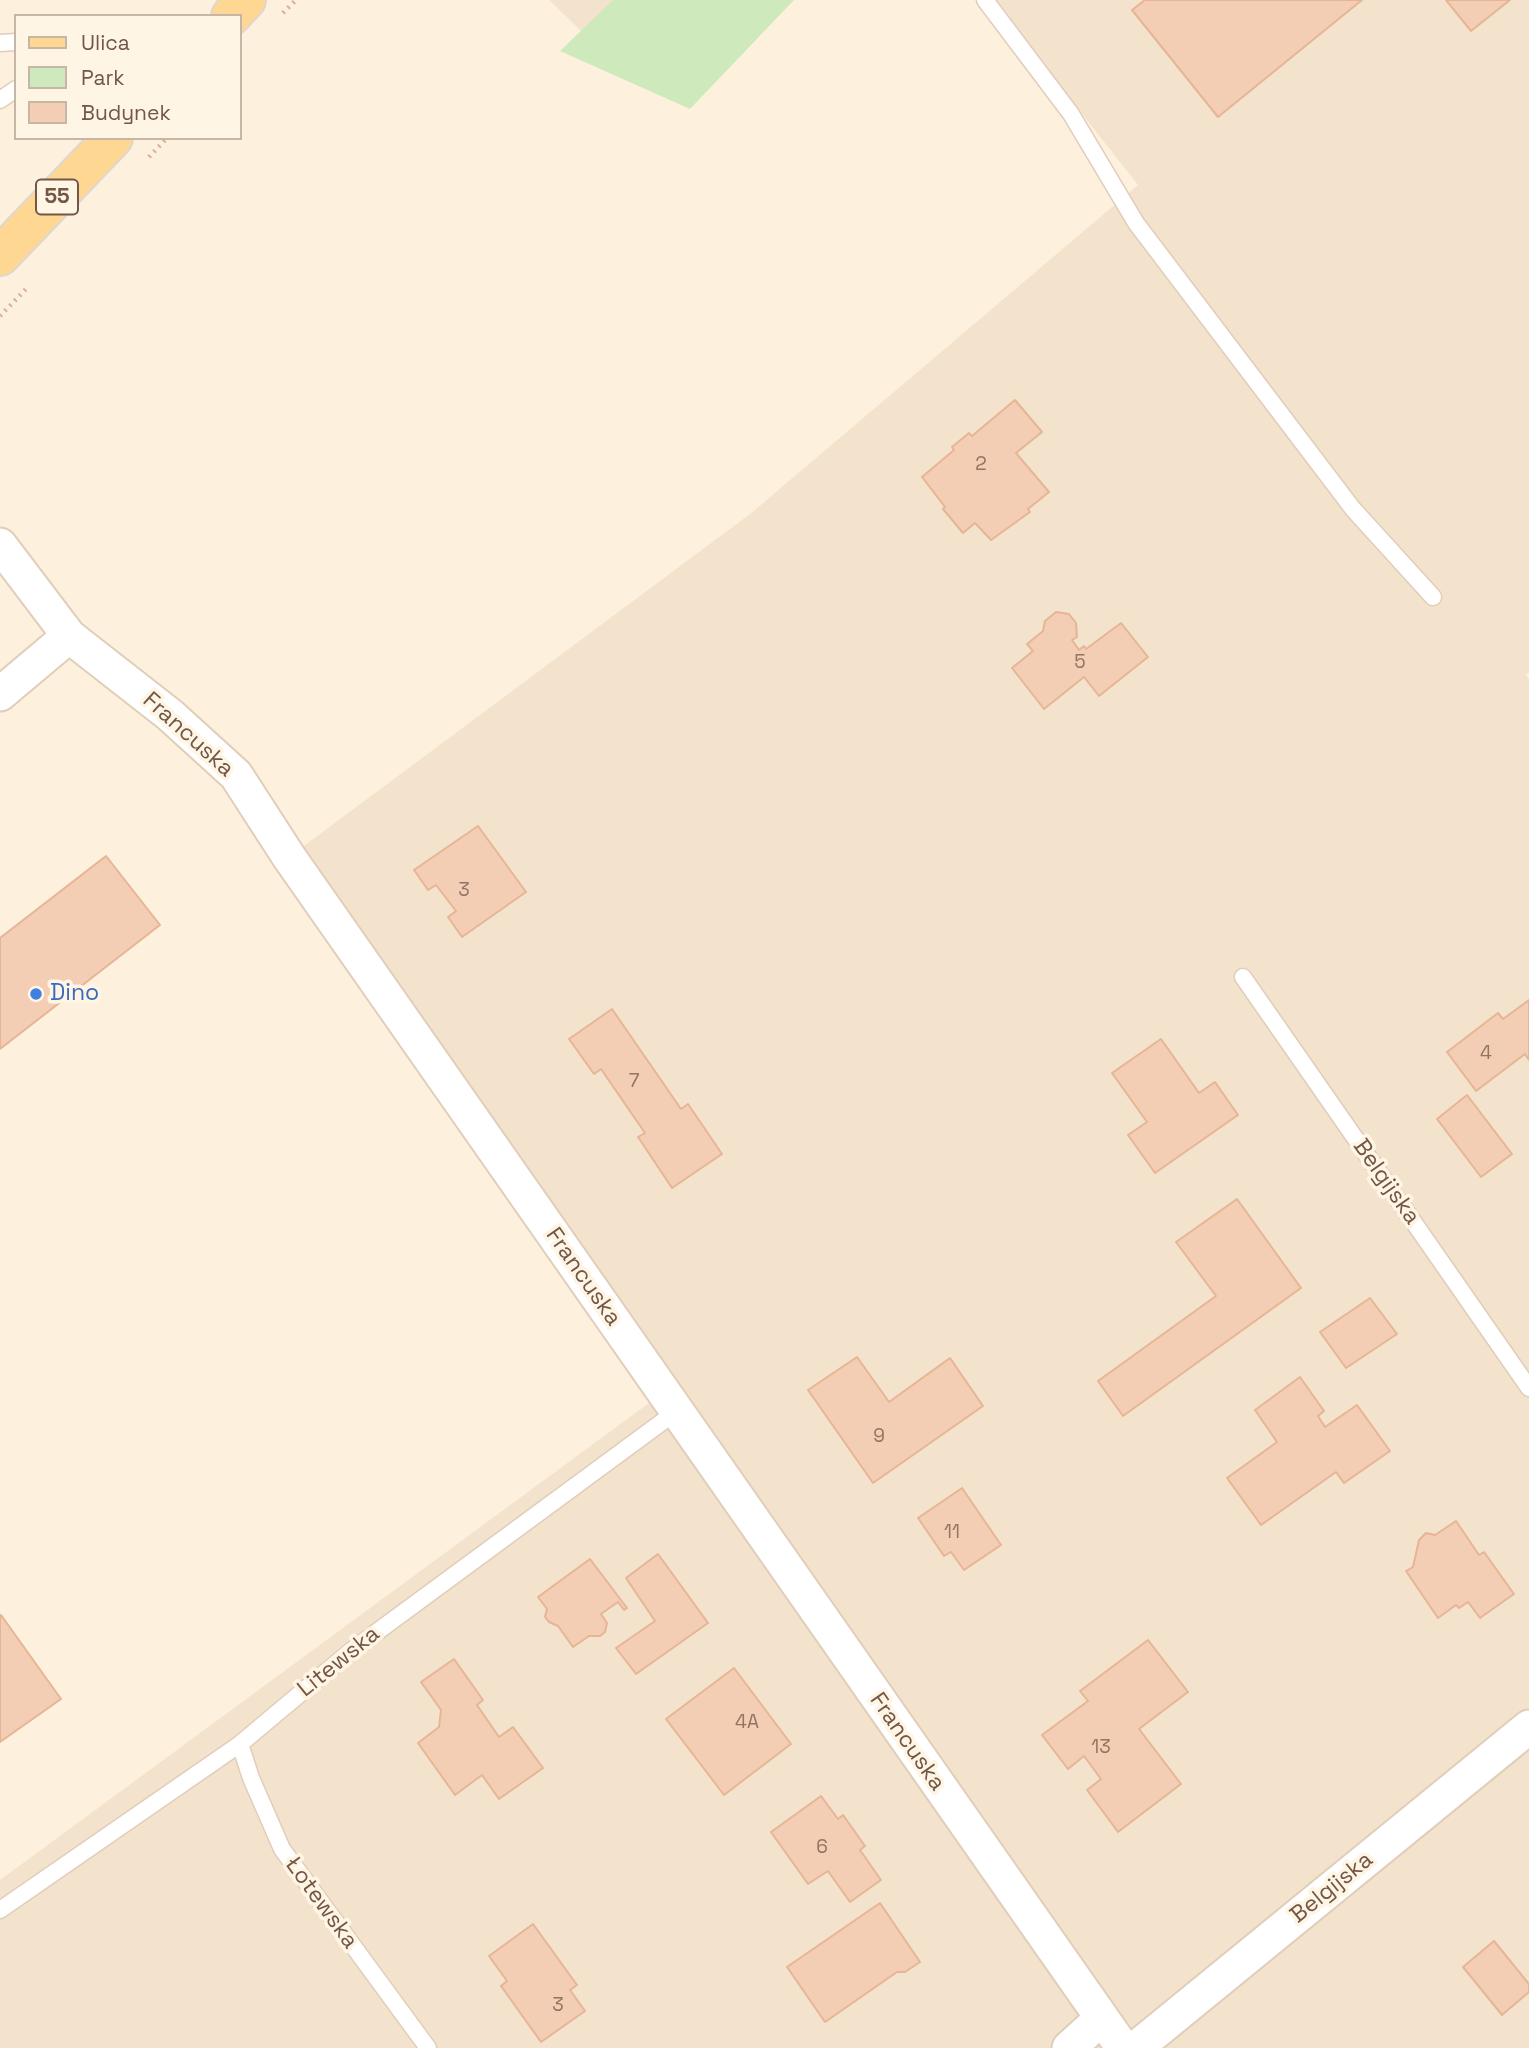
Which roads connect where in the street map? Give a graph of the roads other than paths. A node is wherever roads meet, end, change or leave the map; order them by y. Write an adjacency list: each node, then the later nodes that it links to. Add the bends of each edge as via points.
1 (246, 0): 3 (main road)
2 (985, 0): 7 (lane, via 1071,114 1136,223 1353,509)
3 (233, 14)
4 (111, 140): 5 (main road, 55)
5 (0, 256)
6 (0, 545): 8 (street, Francuska)
7 (1433, 597)
8 (69, 636): 9 (street); 12 (street, Francuska, via 170,715 236,775 289,858)
9 (0, 694)
10 (1243, 977): 11 (lane, Belgijska)
11 (1529, 1388)
12 (677, 1411): 14 (lane, Litewska, via 351,1651); 16 (street, Francuska)
13 (1529, 1727): 20 (street, Belgijska)
14 (240, 1744): 15 (lane, Litewska); 17 (lane, Łotewska, via 282,1849)
15 (0, 1910)
16 (1101, 2019): 18 (street); 19 (street, Francuska)
17 (428, 2048)
18 (1069, 2048)
19 (1123, 2048)
20 (1136, 2048)

